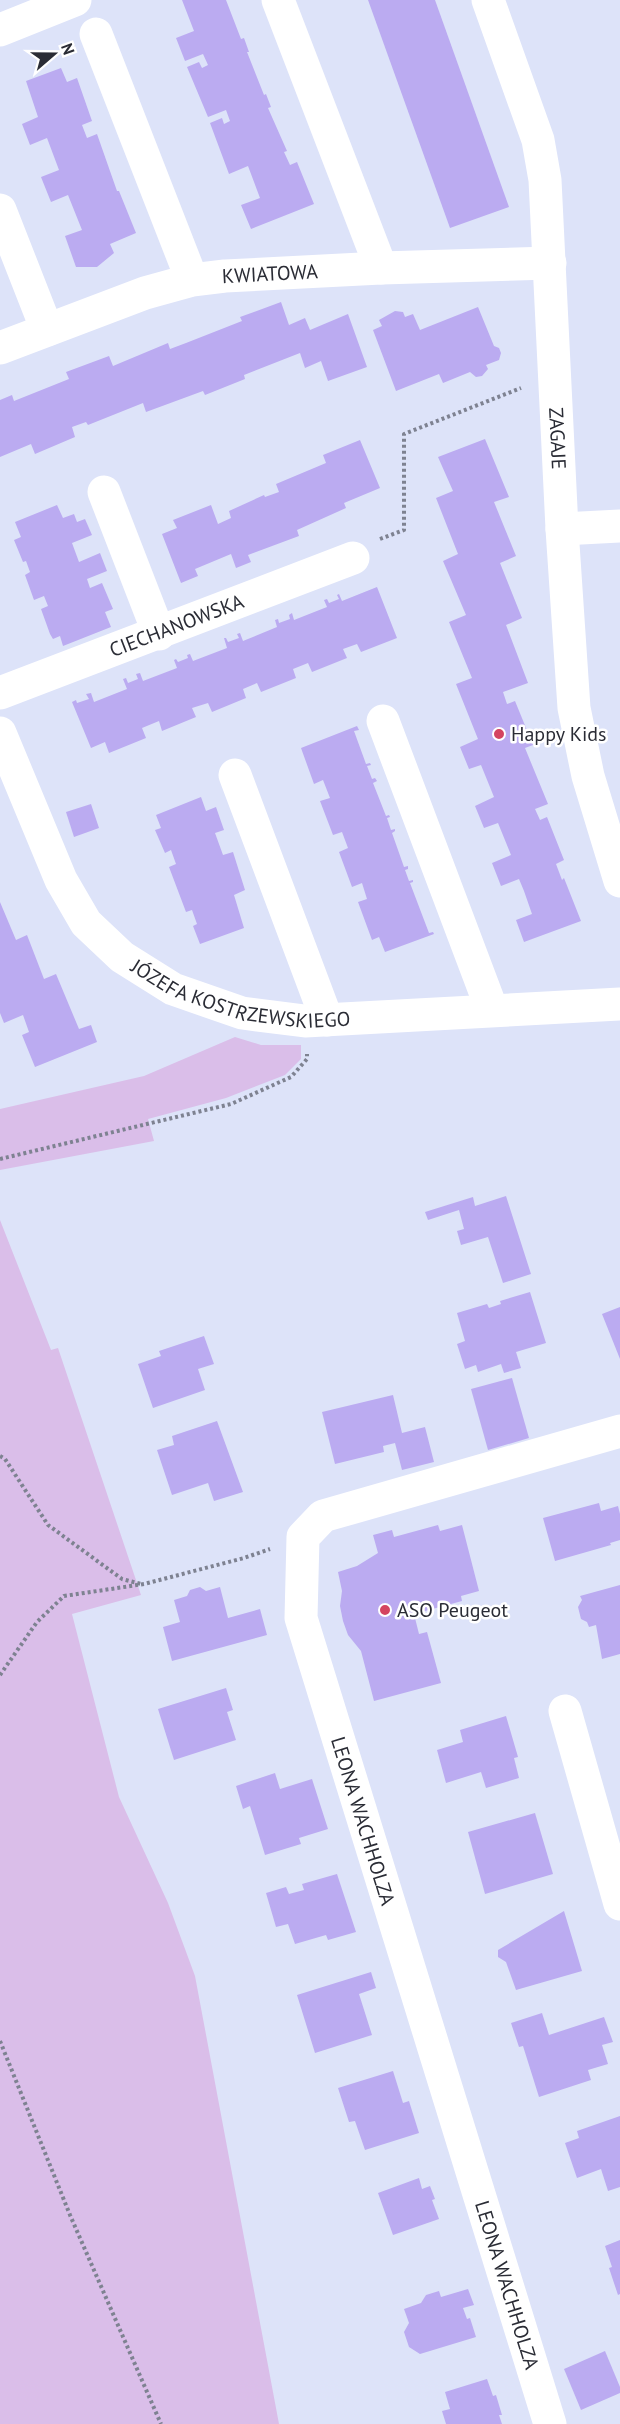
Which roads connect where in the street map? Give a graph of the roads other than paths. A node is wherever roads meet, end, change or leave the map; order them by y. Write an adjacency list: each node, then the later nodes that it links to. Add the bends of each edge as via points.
1 (75, 0): 4 (street)
2 (278, 0): 8 (street)
3 (488, 0): 7 (street, ZAGAJE, via 538,140 545,180)
4 (0, 30)
5 (96, 34): 9 (street)
6 (0, 210): 10 (street)
7 (550, 263): 8 (street, KWIATOWA); 14 (street, ZAGAJE)
8 (381, 268): 9 (street, KWIATOWA)
9 (192, 280): 10 (street, KWIATOWA, via 145,293)
10 (47, 330): 11 (street, KWIATOWA)
11 (0, 348)
12 (104, 492): 16 (street)
13 (620, 526): 14 (street)
14 (562, 529): 21 (street, ZAGAJE, via 579,741)
15 (362, 550): 16 (street, CIECHANOWSKA)
16 (159, 634): 17 (street, CIECHANOWSKA)
17 (0, 693)
18 (383, 722): 23 (street)
19 (0, 733): 24 (street, JÓZEFA KOSTRZEWSKIEGO, via 62,880 86,923 122,957 173,989 242,1013)
20 (235, 775): 24 (street)
21 (620, 881)
22 (620, 1004): 23 (street, JÓZEFA KOSTRZEWSKIEGO)
23 (492, 1011): 24 (street, JÓZEFA KOSTRZEWSKIEGO)
24 (316, 1021)
25 (620, 1431): 28 (street, LEONA WACHHOLZA, via 322,1516 303,1537 301,1618)
26 (565, 1711): 27 (street)
27 (620, 1904)
28 (550, 2424)

